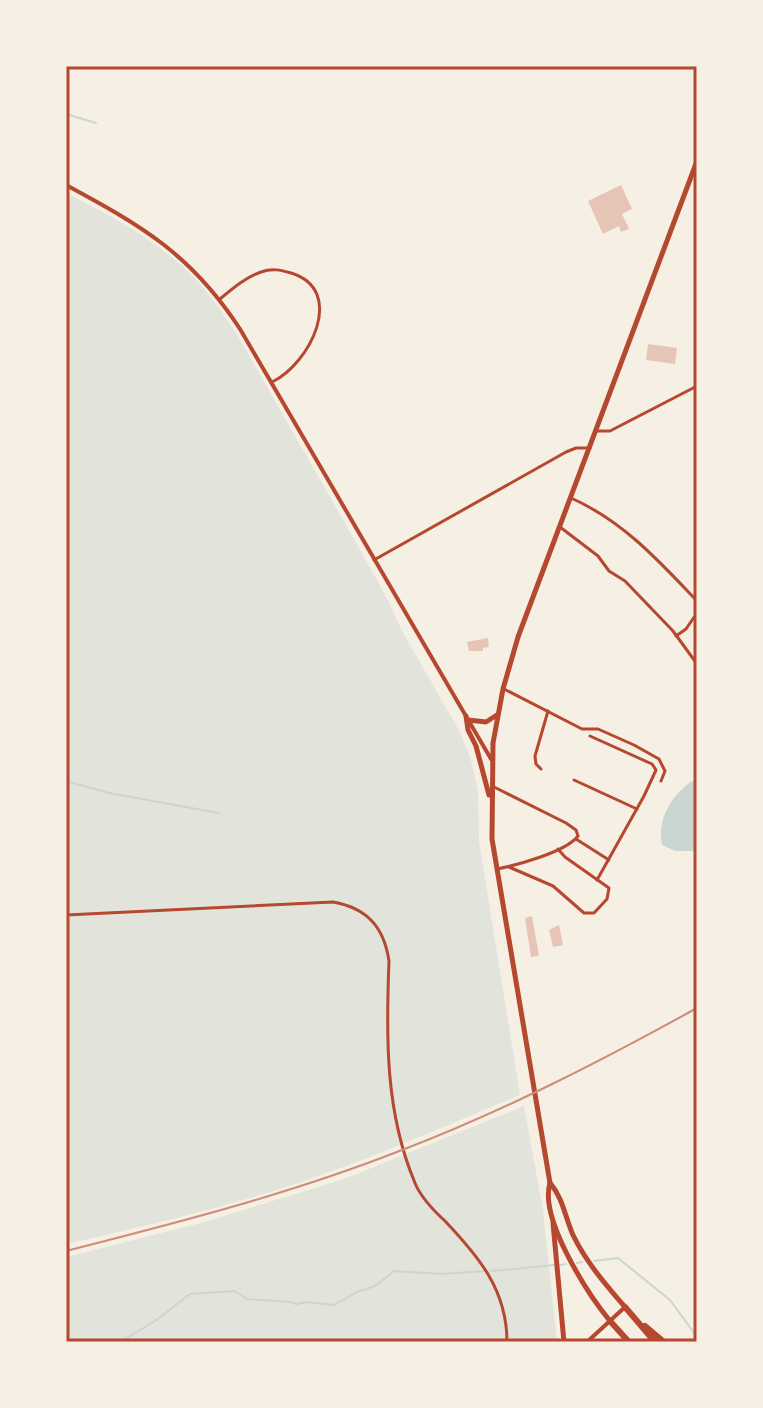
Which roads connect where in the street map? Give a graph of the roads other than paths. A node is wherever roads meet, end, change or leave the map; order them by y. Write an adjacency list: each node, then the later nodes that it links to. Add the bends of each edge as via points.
1 (697, 161): 6 (highway)
2 (66, 185): 3 (street, via 153,234)
3 (220, 299): 4 (street); 4 (street, via 249,278 277,269 313,285 319,303 314,338 300,362)
4 (272, 382): 10 (street)
5 (697, 386): 6 (street, via 610,431)
6 (596, 431): 7 (highway)
7 (590, 448): 8 (highway); 10 (street, via 566,452)
8 (571, 498): 9 (highway); 11 (street, via 618,524)
9 (560, 527): 13 (street, via 625,581); 15 (highway)
10 (374, 560): 18 (street)
11 (697, 601)
12 (697, 613): 13 (street)
13 (676, 636): 14 (street)
14 (697, 664)
15 (503, 689): 16 (street); 17 (highway)
16 (548, 711): 21 (street, via 535,756); 23 (street, via 659,759 665,771)
17 (497, 714): 18 (highway, via 486,722); 20 (highway)
18 (467, 718): 20 (street); 25 (highway)
19 (590, 736): 26 (street, via 655,767)
20 (491, 759): 24 (highway)
21 (541, 769)
22 (574, 780): 26 (street)
23 (661, 781)
24 (491, 785): 25 (highway); 27 (street, via 566,823 576,830)
25 (491, 803): 31 (highway)
26 (637, 809): 29 (street)
27 (576, 839): 28 (street); 29 (street)
28 (558, 849): 30 (street); 32 (street)
29 (609, 860): 32 (street)
30 (509, 867): 31 (street); 32 (street, via 553,886 588,914 609,894)
31 (497, 869): 34 (highway)
32 (597, 880)
33 (66, 915): 39 (street, via 333,902 373,920 389,961 388,1081 408,1163 427,1203 474,1252 495,1285)
34 (550, 1183): 35 (highway); 36 (highway, via 583,1252)
35 (553, 1218): 38 (highway, via 574,1268); 40 (highway)
36 (625, 1307): 37 (highway); 38 (street)
37 (633, 1317): 43 (highway); 44 (highway)
38 (610, 1321): 41 (street); 42 (highway)
39 (507, 1342)
40 (564, 1342)
41 (587, 1342)
42 (629, 1342)
43 (655, 1342)
44 (664, 1342)

